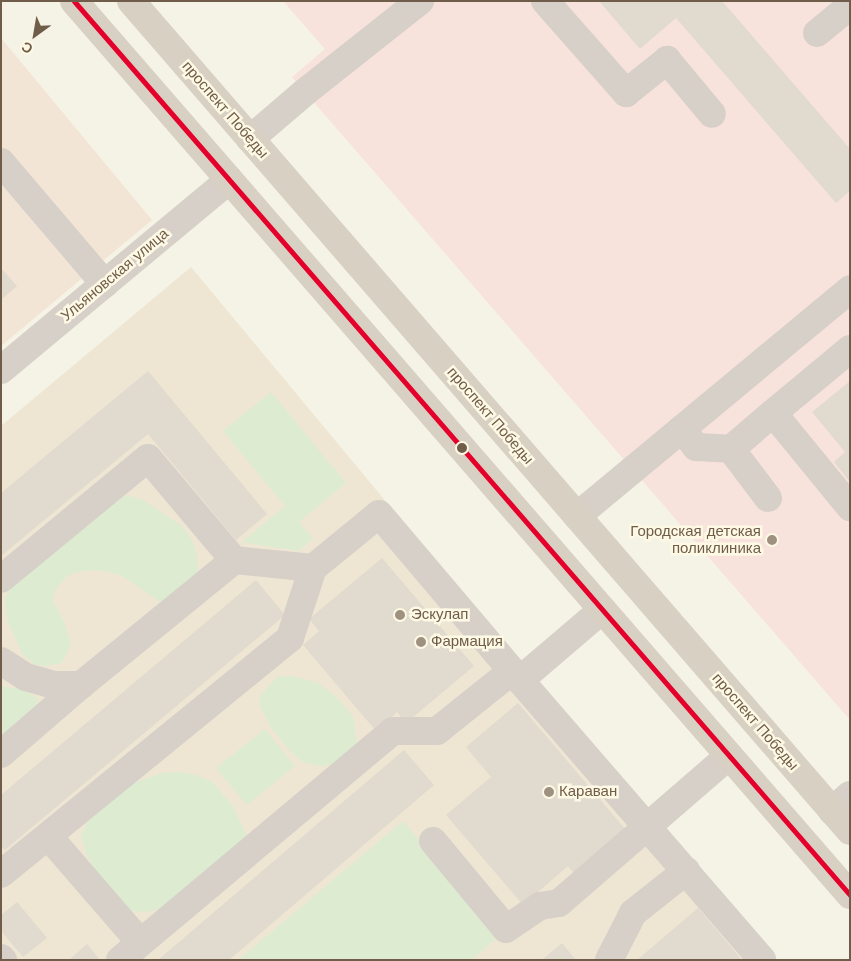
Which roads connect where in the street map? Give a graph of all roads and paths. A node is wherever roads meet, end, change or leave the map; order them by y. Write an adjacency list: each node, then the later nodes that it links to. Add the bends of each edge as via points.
1 (74, 1): 10 (main road)
2 (131, 1): 8 (main road, проспект Победы)
3 (420, 1): 8 (street)
4 (545, 1): 7 (street, via 626,93 666,60)
5 (850, 6): 6 (street)
6 (817, 34)
7 (712, 114)
8 (250, 139): 20 (main road, проспект Победы)
9 (1, 162): 11 (street)
10 (229, 180): 11 (street, Ульяновская улица); 24 (main road)
11 (105, 284): 14 (street, Ульяновская улица)
12 (850, 289): 16 (street)
13 (850, 349): 15 (street)
14 (1, 370)
15 (774, 413): 17 (street); 19 (street)
16 (682, 429): 17 (street, via 696,447); 20 (street)
17 (731, 449): 18 (street)
18 (768, 498)
19 (850, 507)
20 (577, 516): 30 (main road, проспект Победы)
21 (234, 560): 22 (street); 23 (street, via 148,458); 27 (street)
22 (313, 568): 26 (street, via 379,514); 33 (street, via 290,638)
23 (1, 579)
24 (602, 610): 26 (street); 29 (main road)
25 (1, 661): 27 (street, via 26,677 54,685)
26 (516, 676): 31 (street); 38 (street, via 436,731 393,731)
27 (81, 685): 28 (street)
28 (1, 754)
29 (729, 756): 31 (street); 37 (main road)
30 (841, 803): 32 (main road, проспект Победы)
31 (648, 827): 34 (street, via 559,902 540,906 506,929); 35 (street)
32 (850, 831)
33 (48, 837): 36 (street); 38 (street)
34 (433, 841)
35 (686, 871): 40 (street, via 633,913); 41 (street)
36 (1, 874)
37 (850, 895)
38 (140, 942): 39 (street)
39 (120, 960)
40 (608, 960)
41 (762, 960)

